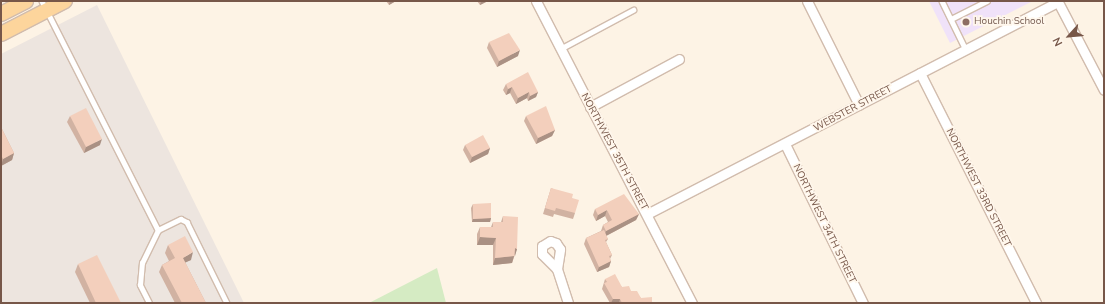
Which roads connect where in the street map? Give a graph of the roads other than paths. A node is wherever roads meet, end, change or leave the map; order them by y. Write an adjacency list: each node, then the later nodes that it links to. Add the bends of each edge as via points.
1 (26, 1): 10 (main road)
2 (65, 1): 8 (main road)
3 (536, 1): 13 (street, NORTHWEST 35TH STREET)
4 (807, 1): 18 (street)
5 (942, 1): 11 (lane)
6 (987, 1): 11 (lane)
7 (1058, 1): 14 (street, WEBSTER STREET); 17 (street)
8 (44, 6): 12 (main road); 22 (lane)
9 (633, 10): 13 (lane)
10 (1, 14)
11 (951, 19): 14 (lane)
12 (1, 34)
13 (560, 49): 19 (street, NORTHWEST 35TH STREET)
14 (966, 50): 16 (street, WEBSTER STREET)
15 (679, 59): 19 (street)
16 (920, 74): 18 (street, WEBSTER STREET); 29 (street, NORTHWEST 33RD STREET)
17 (1104, 90)
18 (859, 105): 20 (street, WEBSTER STREET)
19 (590, 107): 21 (street, NORTHWEST 35TH STREET)
20 (785, 144): 21 (street, WEBSTER STREET); 28 (street, NORTHWEST 34TH STREET)
21 (647, 214): 27 (street, NORTHWEST 35TH STREET)
22 (158, 230): 24 (lane, via 142,263 140,284); 25 (lane, via 181,218 187,222)
23 (557, 269): 26 (street)
24 (149, 303)
25 (226, 303)
26 (568, 303)
27 (692, 303)
28 (863, 303)
29 (1036, 303)

